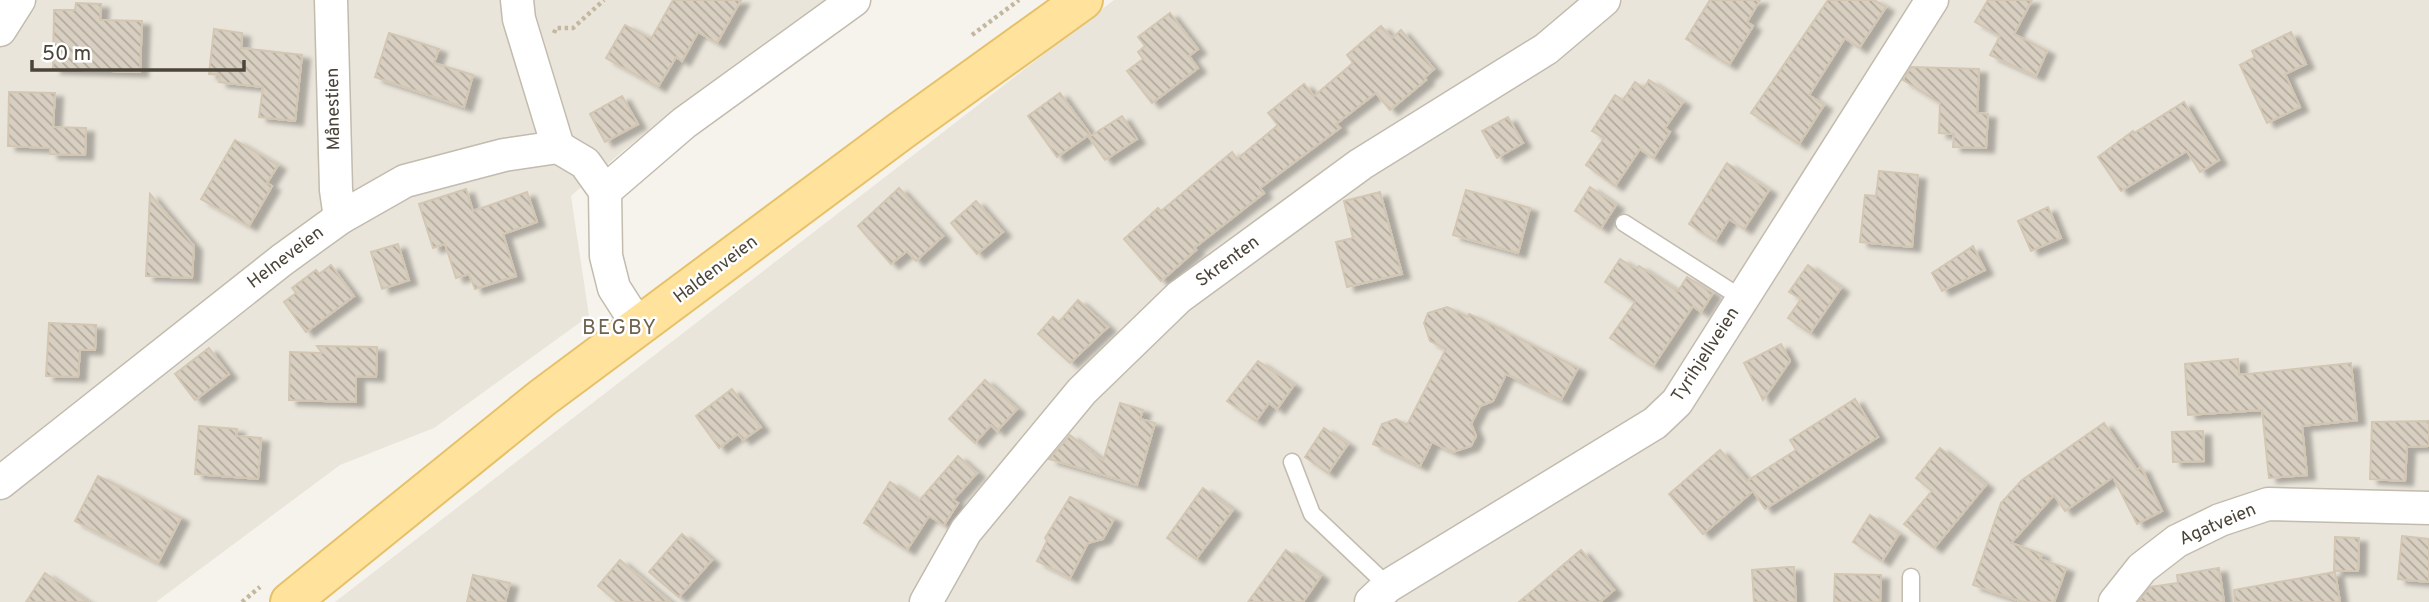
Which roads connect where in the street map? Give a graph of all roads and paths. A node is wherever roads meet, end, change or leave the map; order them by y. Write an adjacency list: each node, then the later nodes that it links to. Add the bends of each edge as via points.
1 (19, 0): 9 (street)
2 (331, 0): 13 (street, Månestien)
3 (517, 0): 11 (street)
4 (604, 0): 10 (path, via 573,28 556,28)
5 (854, 0): 12 (street, via 684,123)
6 (1083, 0): 16 (main road, Haldenveien)
7 (1604, 0): 23 (street, Skrenten, via 1546,48 1361,164 1179,297 1073,401 965,531)
8 (1931, 0): 15 (street, Tyrihjellveien)
9 (0, 30)
10 (550, 39)
11 (558, 148): 12 (street, via 585,163); 13 (street, Helneveien, via 504,155 405,181)
12 (605, 191): 16 (street, via 608,267 621,302)
13 (340, 218): 18 (street, Helneveien)
14 (1624, 223): 15 (lane)
15 (1743, 299): 21 (street, Tyrihjellveien, via 1677,402 1655,423)
16 (639, 327): 22 (main road, Haldenveien, via 531,406)
17 (1292, 461): 21 (lane, via 1312,514)
18 (0, 483)
19 (2429, 508): 25 (street, Agatveien, via 2269,504 2177,541 2142,568)
20 (1911, 577): 24 (lane)
21 (1380, 594)
22 (290, 602)
23 (926, 602)
24 (1911, 602)
25 (2115, 602)

